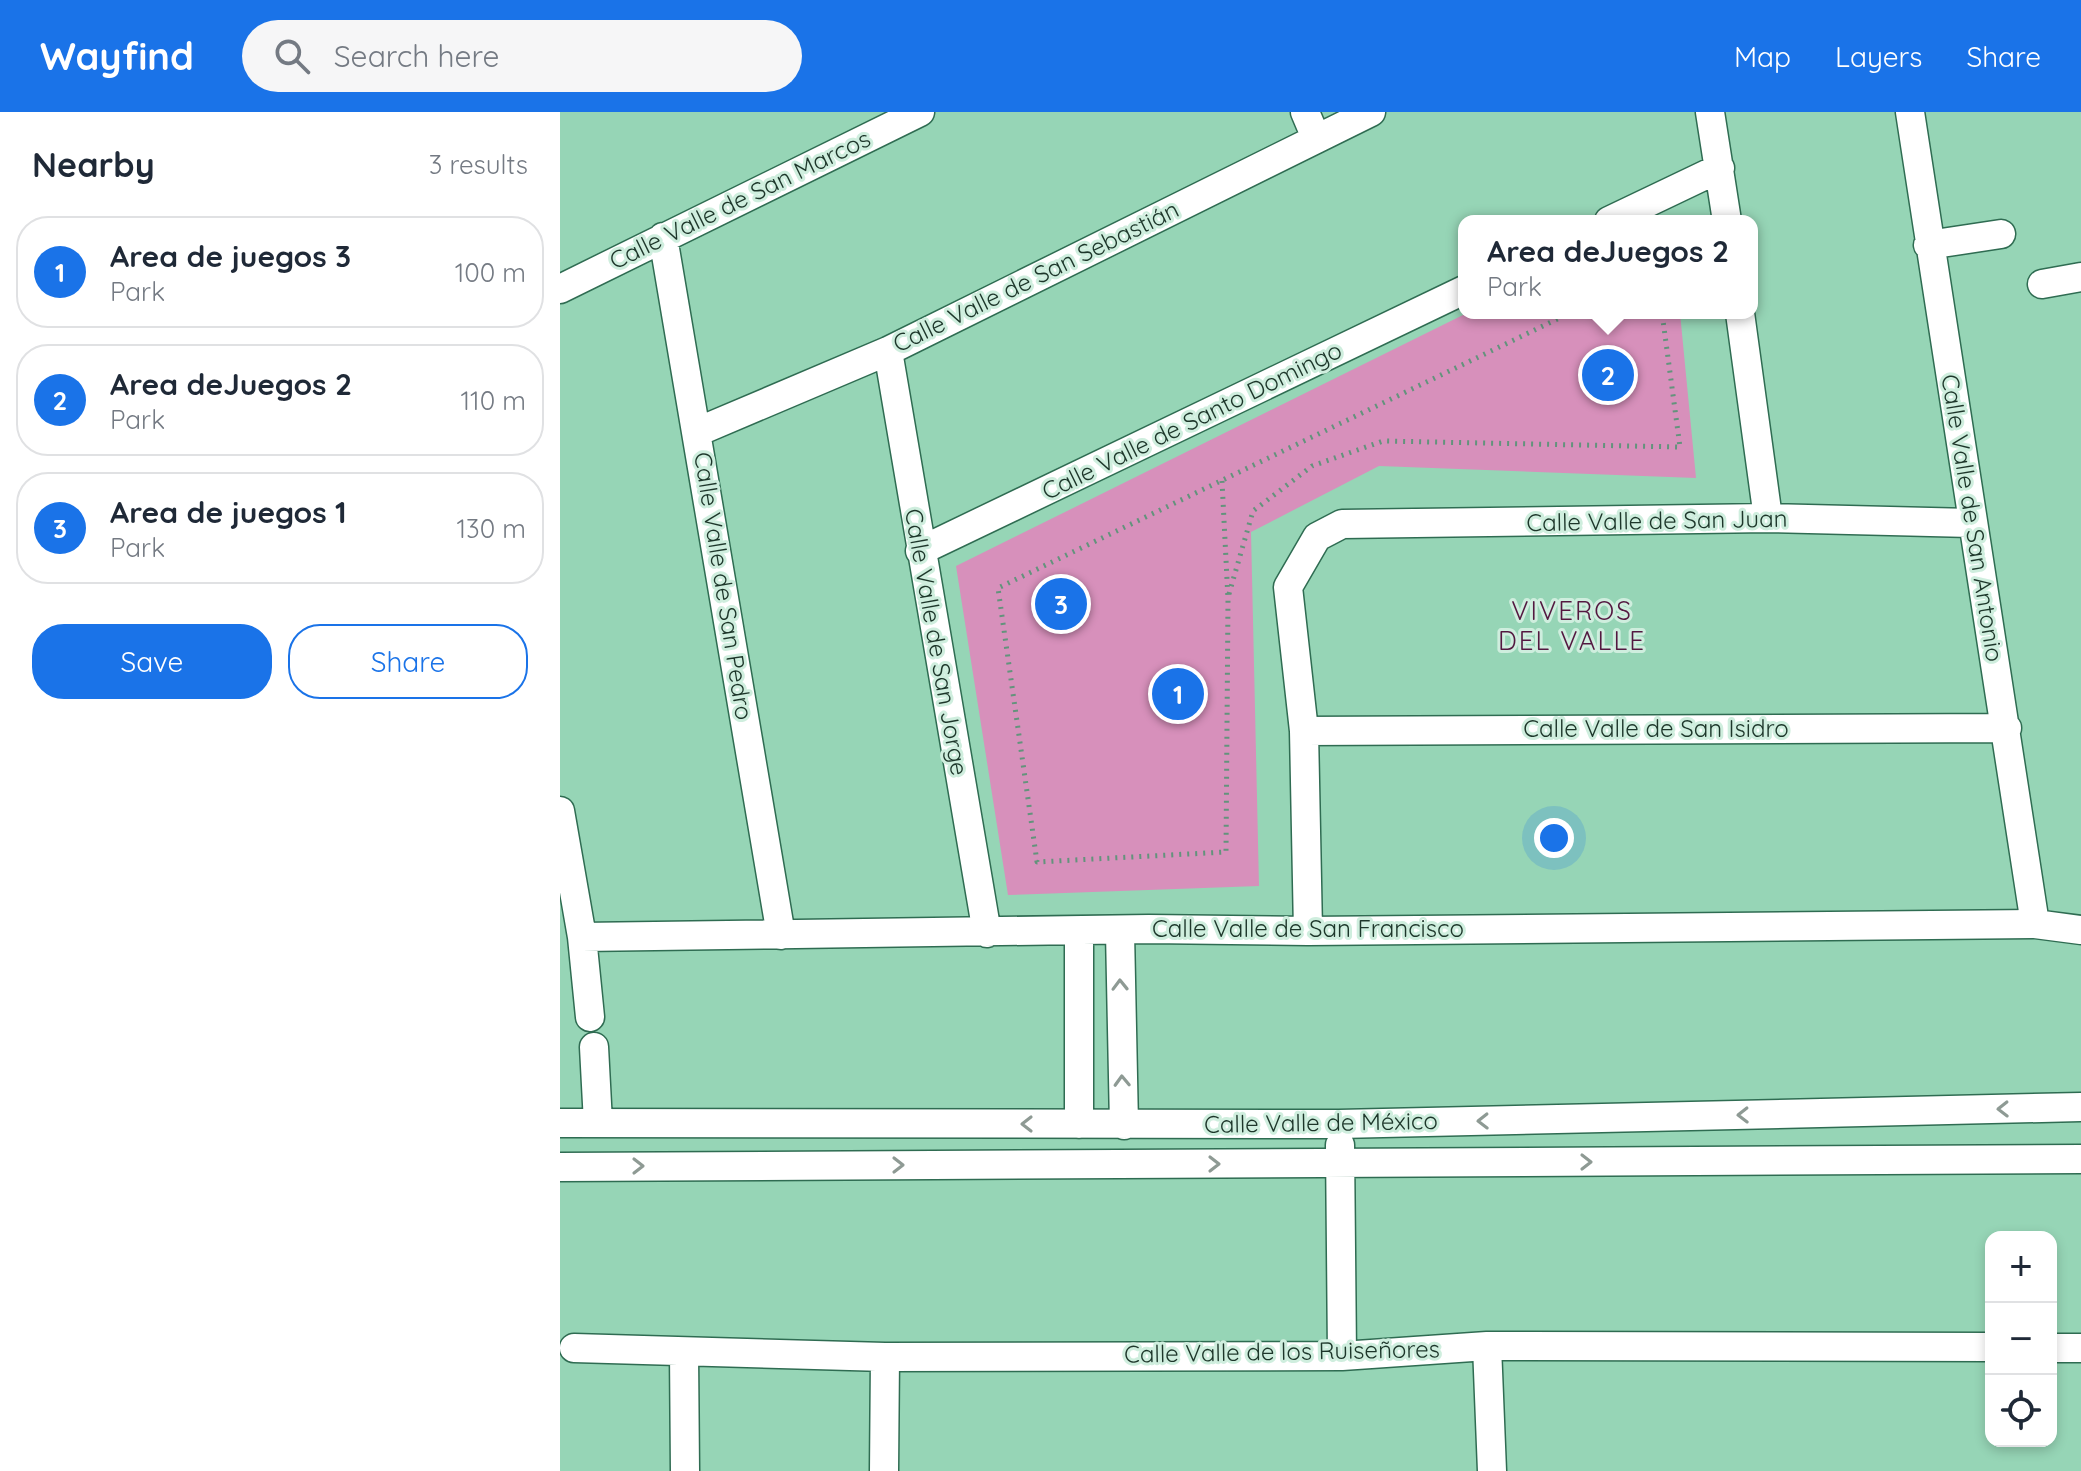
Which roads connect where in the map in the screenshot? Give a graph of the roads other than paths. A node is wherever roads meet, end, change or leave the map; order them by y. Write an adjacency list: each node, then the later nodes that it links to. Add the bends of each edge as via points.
1 (920, 112): 11 (street, Calle Valle de San Marcos)
2 (1305, 112): 6 (street)
3 (1371, 112): 6 (street, Calle Valle de San Sebastián)
4 (1710, 112): 7 (street)
5 (1910, 112): 12 (street, Calle Valle de San Antonio)
6 (1316, 138): 18 (street, Calle Valle de San Sebastián)
7 (1720, 168): 8 (street); 9 (street)
8 (1622, 215)
9 (1726, 215)
10 (2001, 234): 12 (street)
11 (663, 237): 15 (street, Calle Valle de San Marcos); 19 (street, Calle Valle de San Pedro)
12 (1928, 245): 21 (street, Calle Valle de San Antonio)
13 (2081, 277): 14 (street)
14 (2042, 284)
15 (560, 289)
16 (1458, 293): 22 (street, Calle Valle de Santo Domingo)
17 (1741, 319): 20 (street)
18 (888, 351): 19 (street, Calle Valle de San Sebastián); 22 (street, Calle Valle de San Jorge)
19 (697, 432): 32 (street, Calle Valle de San Pedro)
20 (1768, 518): 21 (street, Calle Valle de San Juan); 24 (street, Calle Valle de San Juan, via 1342,524 1317,537 1288,587)
21 (1971, 523): 23 (street, Calle Valle de San Antonio)
22 (920, 551): 31 (street, Calle Valle de San Jorge)
23 (2007, 728): 24 (street, Calle Valle de San Isidro); 26 (street, Calle Valle de San Antonio)
24 (1304, 731): 29 (street)
25 (560, 811): 33 (street)
26 (2035, 924): 27 (street, Calle Valle de San Francisco); 29 (street, Calle Valle de San Francisco)
27 (2081, 930)
28 (1079, 931): 30 (street, Calle Valle de San Francisco); 31 (street, Calle Valle de San Francisco); 39 (street)
29 (1308, 931): 30 (street, Calle Valle de San Francisco)
30 (1120, 932): 41 (street, one-way to 30)
31 (987, 933): 32 (street, Calle Valle de San Francisco)
32 (781, 935): 33 (street, Calle Valle de San Francisco)
33 (582, 937): 34 (street)
34 (590, 1017)
35 (594, 1047): 38 (street)
36 (2081, 1107): 40 (street, Calle Valle de México, one-way to 40)
37 (560, 1123): 38 (street, Calle Valle de México)
38 (598, 1123): 39 (street, Calle Valle de México, one-way to 38)
39 (1079, 1124): 41 (street, Calle Valle de México)
40 (1339, 1124): 42 (street, Calle Valle de México); 44 (street)
41 (1124, 1125): 42 (street, Calle Valle de México)
42 (1159, 1126): 45 (street)
43 (2081, 1159): 44 (street, Calle Valle de México, one-way to 43)
44 (1340, 1163): 45 (street, Calle Valle de México, one-way to 44); 53 (street)
45 (1159, 1164): 46 (street, Calle Valle de México, one-way to 45)
46 (560, 1167)
47 (1487, 1346): 48 (street, Calle Valle de los Ruiseñores); 53 (street, Calle Valle de los Ruiseñores); 57 (street)
48 (1985, 1347)
49 (574, 1348): 52 (street, Calle Valle de los Ruiseñores)
50 (2057, 1348): 51 (street)
51 (2081, 1348)
52 (684, 1353): 54 (street, Calle Valle de los Ruiseñores); 55 (street)
53 (1342, 1356): 54 (street, Calle Valle de los Ruiseñores)
54 (885, 1357): 56 (street)
55 (685, 1471)
56 (884, 1471)
57 (1492, 1471)

